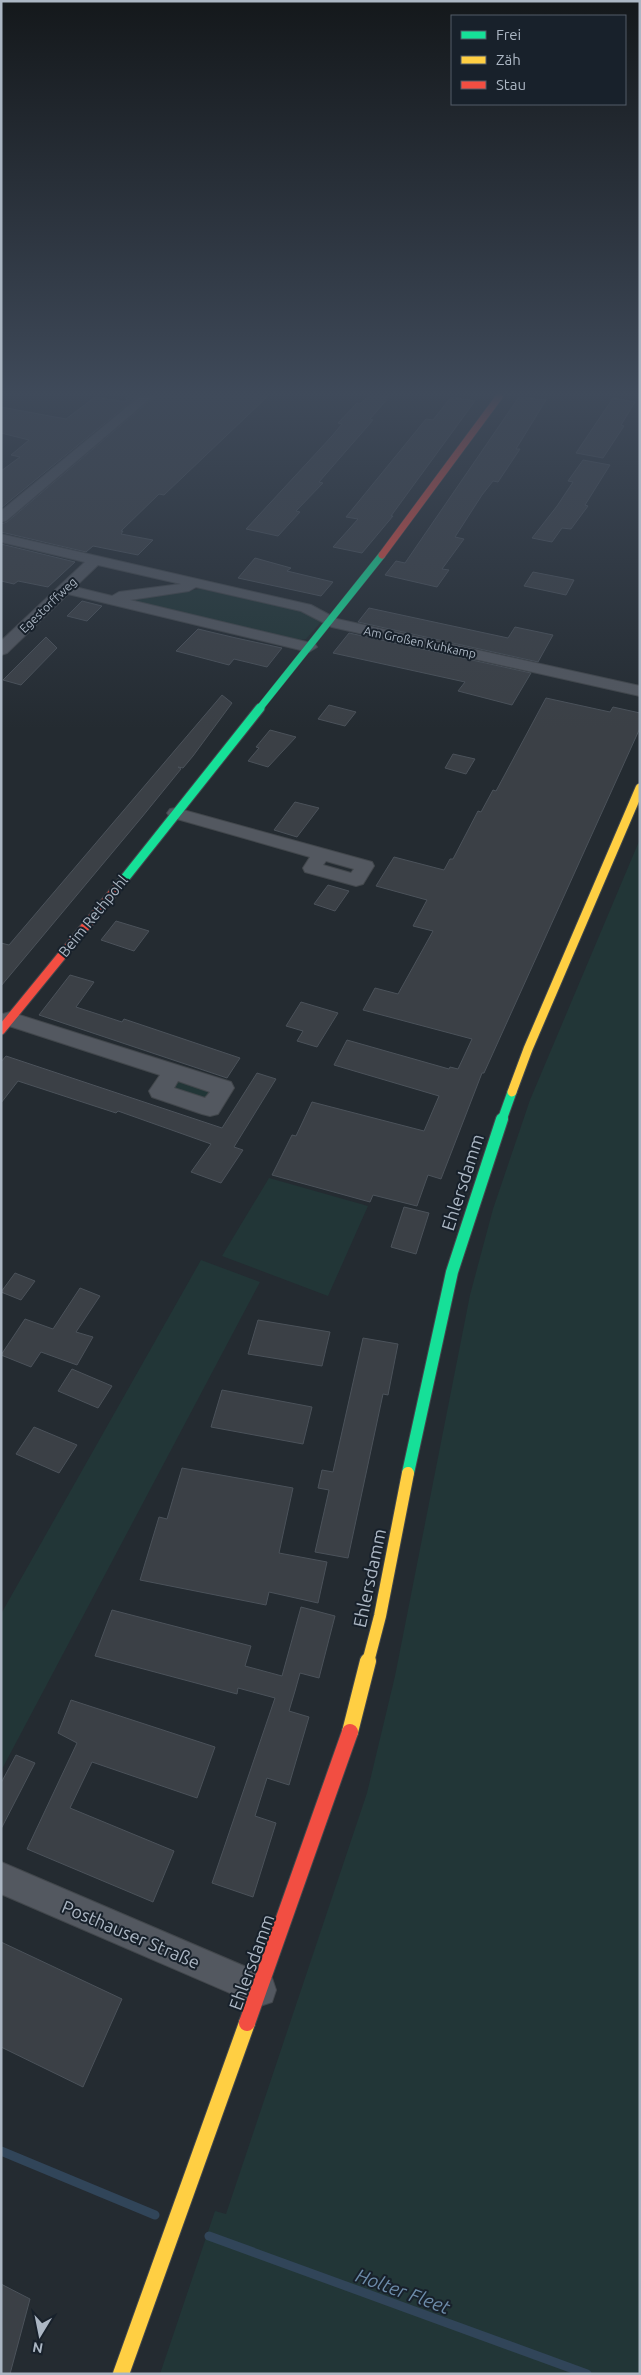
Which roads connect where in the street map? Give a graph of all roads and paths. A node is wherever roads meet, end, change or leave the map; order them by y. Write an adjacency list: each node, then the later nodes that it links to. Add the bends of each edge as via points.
1 (13, 508): 3 (street)
2 (418, 508): 10 (street, Beim Rethpohl)
3 (1, 518)
4 (1, 538): 5 (street, Am Großen Kuhkamp)
5 (96, 560): 6 (street, Am Großen Kuhkamp); 8 (street, Egestorffweg)
6 (171, 578): 7 (street, Am Großen Kuhkamp); 8 (street, Am Großen Kuhkamp)
7 (202, 585): 9 (street, Am Großen Kuhkamp); 10 (street, Am Großen Kuhkamp, via 306,608)
8 (71, 590): 9 (street, Am Großen Kuhkamp); 12 (street, Egestorffweg)
9 (105, 599): 11 (street, Am Großen Kuhkamp)
10 (332, 622): 11 (street, Beim Rethpohl); 13 (street, Am Großen Kuhkamp)
11 (309, 647): 15 (street, Beim Rethpohl)
12 (1, 650)
13 (640, 690)
14 (640, 788): 20 (street, Ehlersdamm, via 528,1049 475,1196 437,1336 383,1598 349,1738)
15 (176, 813): 16 (street); 17 (street, Beim Rethpohl)
16 (321, 854)
17 (6, 1025): 18 (street, Beim Rethpohl)
18 (174, 1072)
19 (1, 1878): 20 (street, Posthauser Straße)
20 (260, 1990): 21 (street, Ehlersdamm)
21 (121, 2374)

